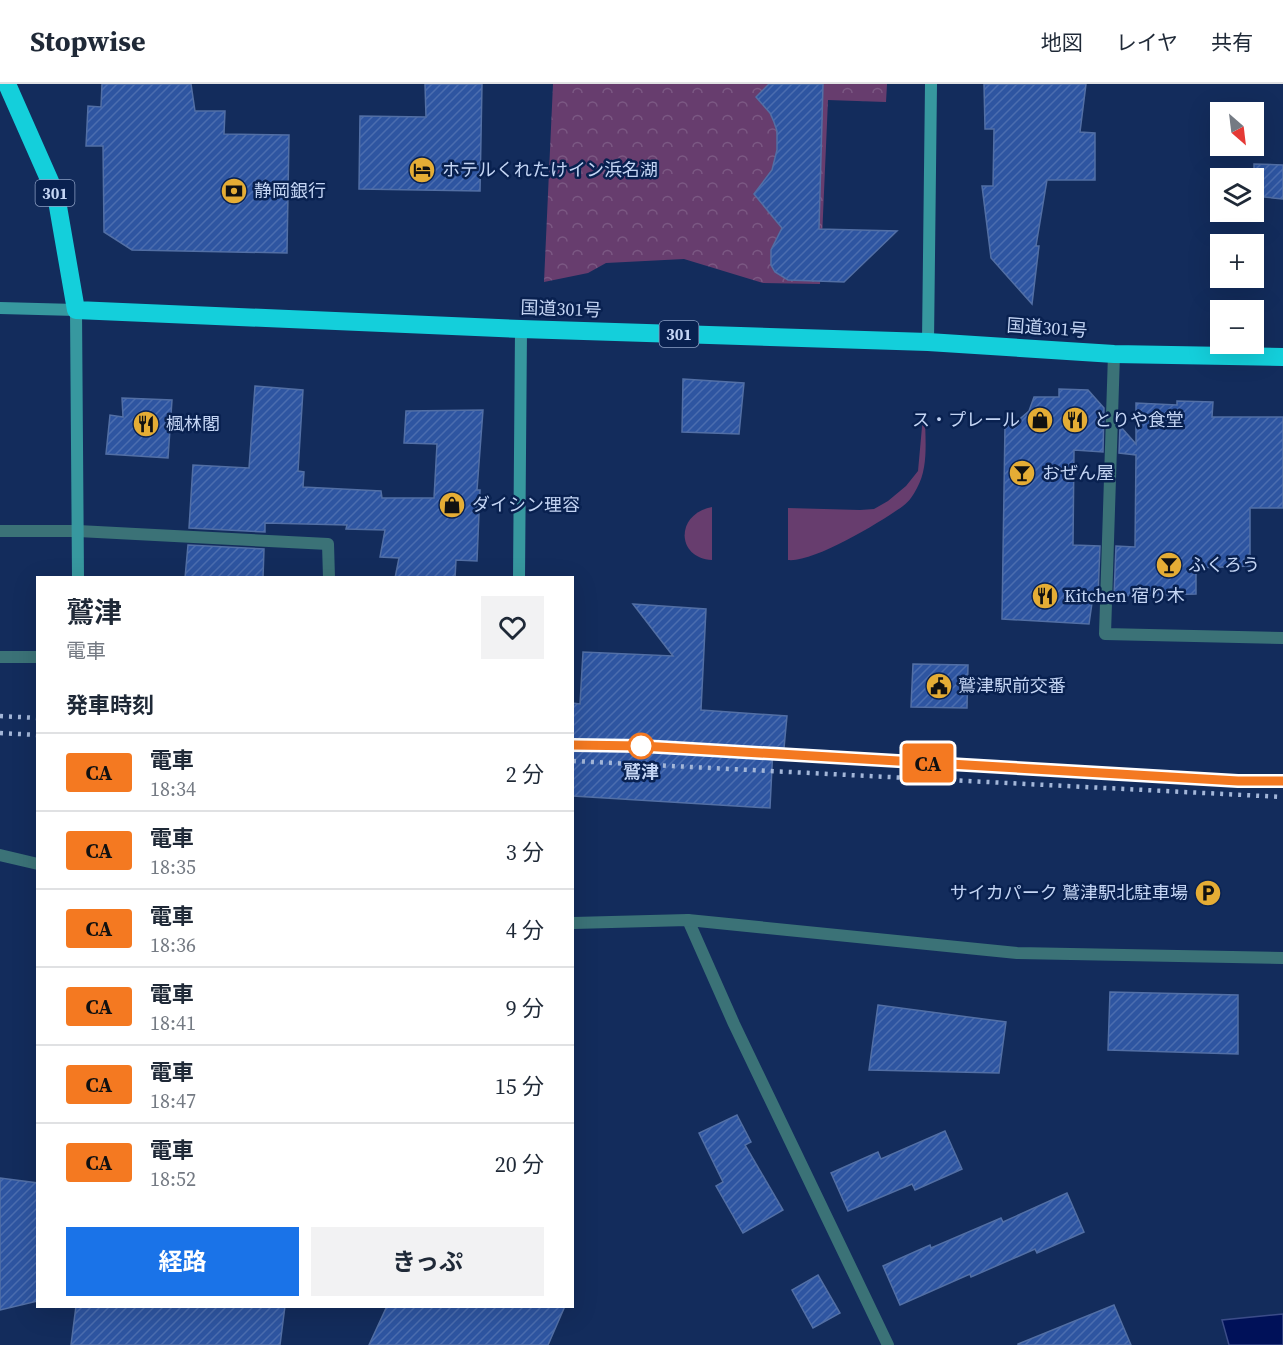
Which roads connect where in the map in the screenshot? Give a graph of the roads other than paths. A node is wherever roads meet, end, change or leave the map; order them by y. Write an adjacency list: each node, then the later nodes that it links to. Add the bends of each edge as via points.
1 (8, 84): 4 (highway, 301, via 56,195)
2 (931, 84): 6 (street)
3 (0, 308): 4 (street)
4 (76, 310): 5 (highway, 国道301号 / 301); 10 (street)
5 (521, 329): 6 (highway, 国道301号 / 301); 13 (street)
6 (928, 342): 7 (highway, 国道301号 / 301)
7 (1114, 354): 8 (highway, 国道301号 / 301); 14 (street, via 1105,634)
8 (1283, 357)
9 (0, 531): 10 (street)
10 (78, 531): 11 (street); 12 (street, via 328,544)
11 (78, 576)
12 (329, 576)
13 (519, 576)
14 (1283, 638)
15 (0, 657): 16 (street)
16 (36, 657)
17 (0, 855): 18 (street)
18 (36, 864)
19 (688, 920): 20 (street); 21 (street, via 1017,953); 22 (street)
20 (574, 923)
21 (1283, 958)
22 (888, 1345)

